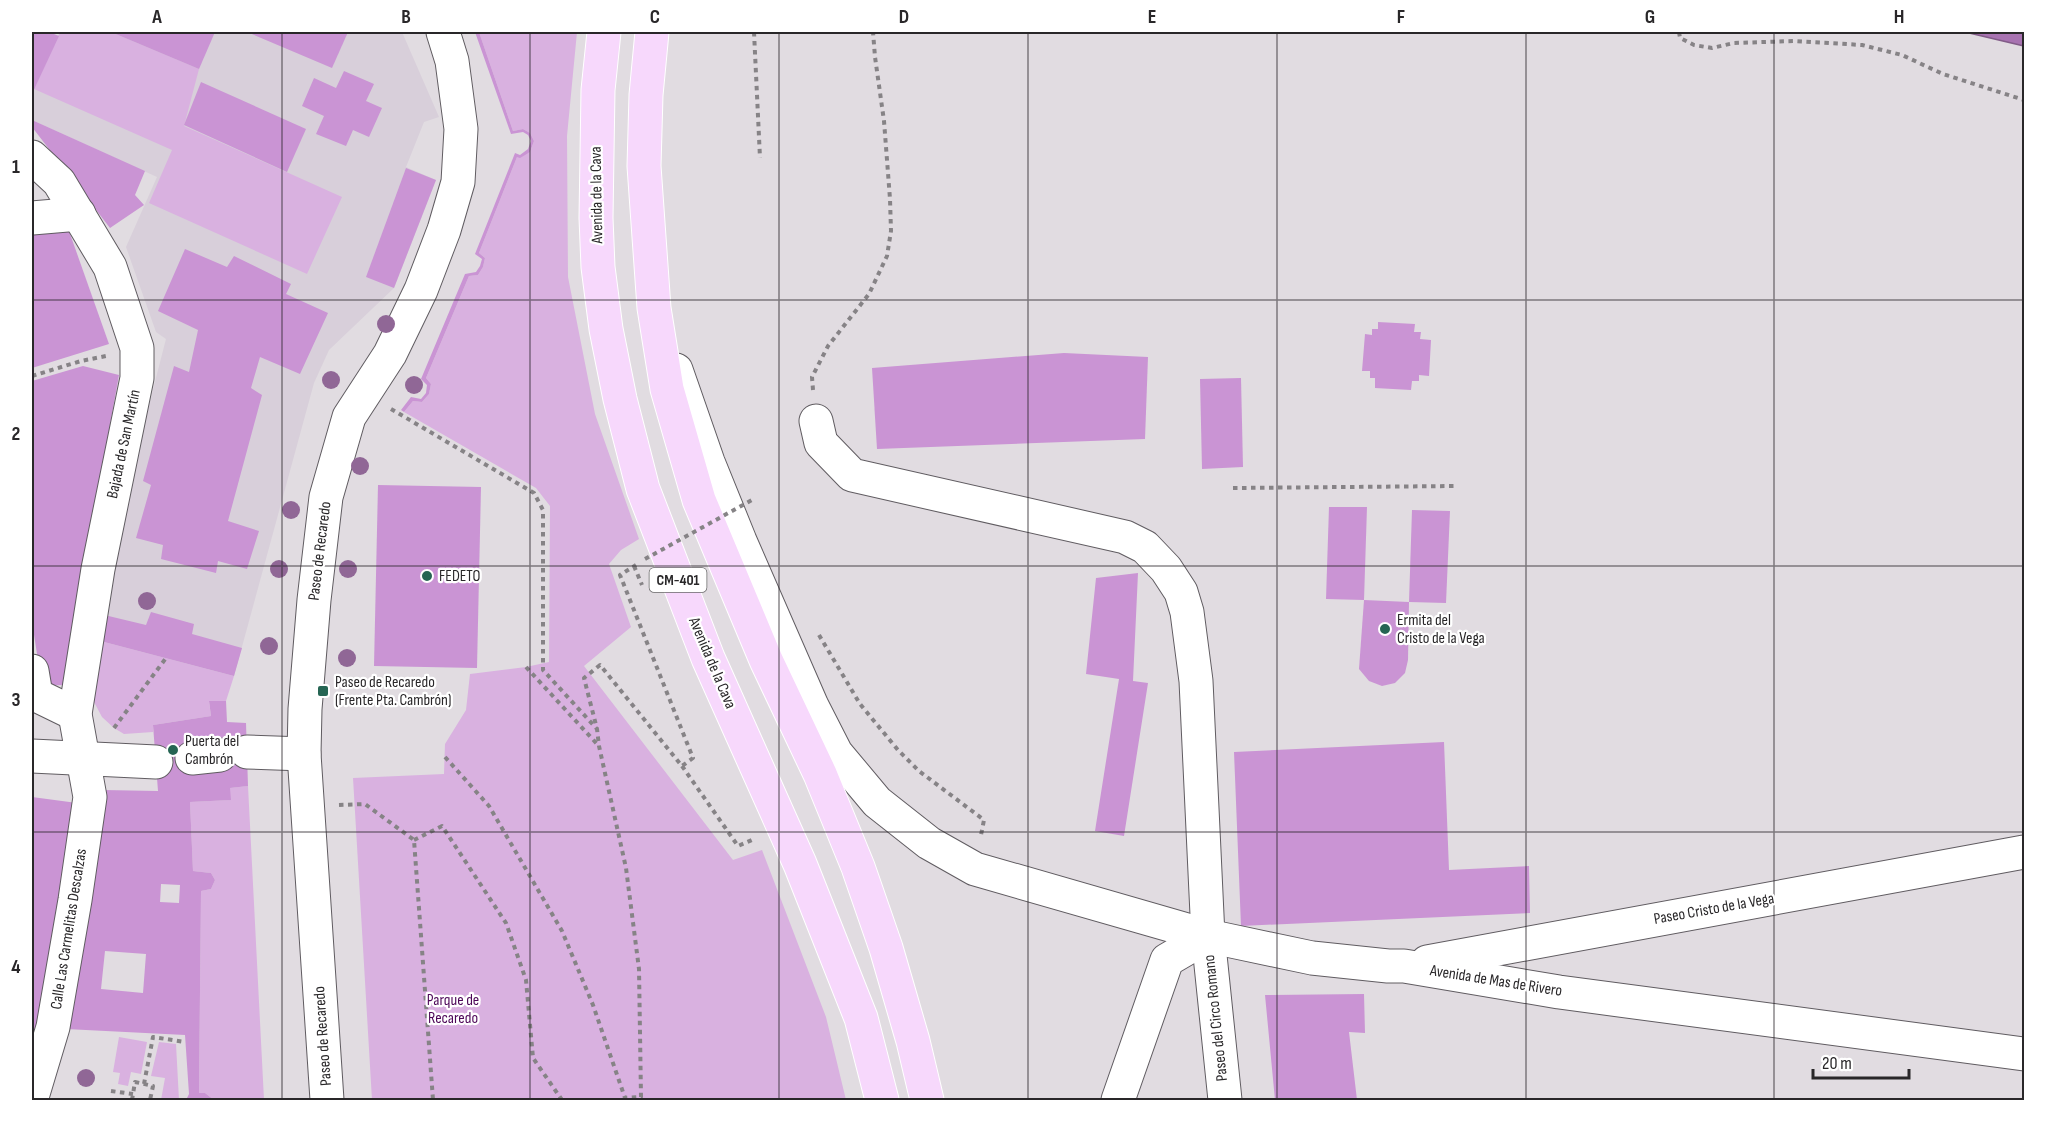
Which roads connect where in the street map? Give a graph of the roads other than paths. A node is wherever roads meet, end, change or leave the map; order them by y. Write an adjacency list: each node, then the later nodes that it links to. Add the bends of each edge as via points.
1 (443, 32): 11 (street, Paseo de Recaredo, via 452,61 461,129 458,182 421,290 390,354 349,417 326,497 314,600)
2 (604, 32): 22 (main road, Avenida de la Cava / CM-401, via 598,90 598,267 620,399 644,489 708,658 800,864 861,1018)
3 (652, 32): 7 (main road, CM-401, via 644,166)
4 (32, 157): 5 (street, Bajada de San Martín, via 59,182)
5 (79, 214): 6 (street); 10 (street, Bajada de San Martín, via 110,267 137,348 137,378 98,569)
6 (32, 218)
7 (654, 308): 17 (street, Avenida de Mas de Rivero, via 708,462 812,706 836,753 877,802 929,843 975,869); 23 (main road, CM-401, via 667,389 699,500 858,867 886,948)
8 (816, 421): 17 (street, Paseo del Circo Romano, via 821,443 852,475 1125,537 1146,547 1166,569 1187,612 1196,681)
9 (32, 671): 10 (street, via 36,695)
10 (75, 714): 14 (street, Bajada de San Martín)
11 (304, 754): 12 (street); 21 (street, Paseo de Recaredo)
12 (220, 755)
13 (32, 756): 14 (street)
14 (82, 758): 15 (street); 20 (street, Calle Las Carmelitas Descalzas, via 90,797 80,866 53,1027)
15 (156, 762)
16 (2025, 852): 18 (street, Paseo Cristo de la Vega)
17 (1208, 936): 18 (street, Avenida de Mas de Rivero, via 1312,958); 24 (street, via 1167,960); 25 (street, Paseo del Circo Romano)
18 (1404, 966): 19 (street, Avenida de Mas de Rivero, via 1559,992)
19 (2025, 1054)
20 (32, 1097)
21 (327, 1101)
22 (882, 1101)
23 (927, 1101)
24 (1118, 1101)
25 (1225, 1101)

